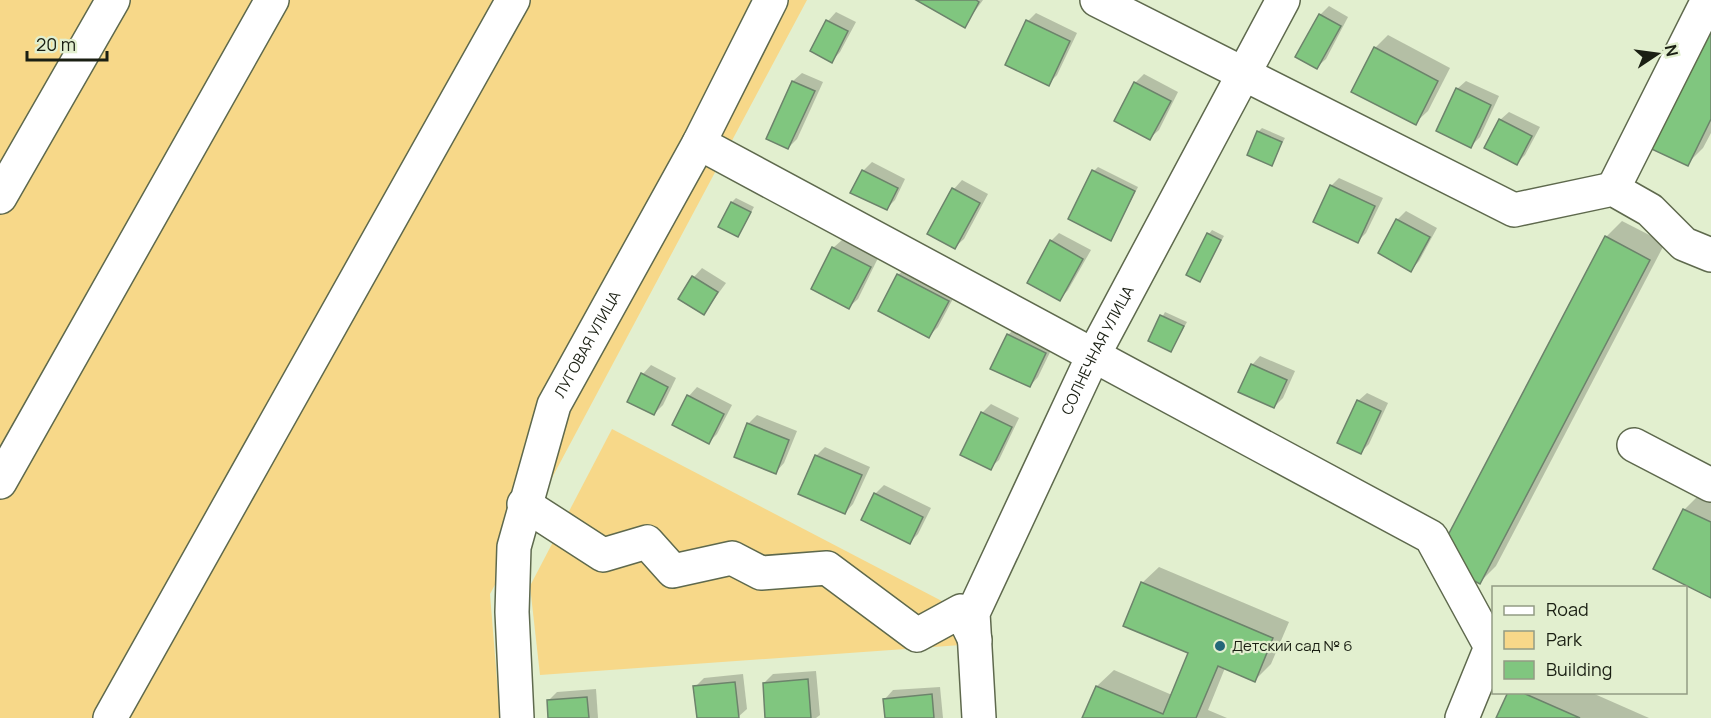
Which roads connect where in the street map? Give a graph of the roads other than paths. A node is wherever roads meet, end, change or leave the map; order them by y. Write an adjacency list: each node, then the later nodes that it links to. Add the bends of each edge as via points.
1 (113, 0): 11 (street)
2 (272, 0): 15 (street)
3 (513, 0): 19 (street)
4 (771, 0): 9 (street, ЛУГОВАЯ УЛИЦА)
5 (1097, 0): 8 (street)
6 (1283, 0): 8 (street, СОЛНЕЧНАЯ УЛИЦА)
7 (1708, 0): 10 (street)
8 (1243, 75): 10 (street, via 1515,210); 13 (street, СОЛНЕЧНАЯ УЛИЦА)
9 (699, 143): 13 (street); 17 (street, ЛУГОВАЯ УЛИЦА, via 554,405)
10 (1613, 189): 12 (street, via 1650,210 1684,244)
11 (0, 196)
12 (1711, 255)
13 (1093, 356): 18 (street, СОЛНЕЧНАЯ УЛИЦА, via 973,613); 22 (street, via 1431,537 1491,647)
14 (1634, 445): 16 (street)
15 (0, 482)
16 (1711, 485)
17 (524, 504): 18 (street, via 603,555 647,542 674,571 732,558 761,573 827,568 917,635 961,610); 20 (street, ЛУГОВАЯ УЛИЦА, via 514,546 512,612)
18 (975, 640): 21 (street, СОЛНЕЧНАЯ УЛИЦА)
19 (110, 718)
20 (517, 718)
21 (980, 718)
22 (1462, 718)

